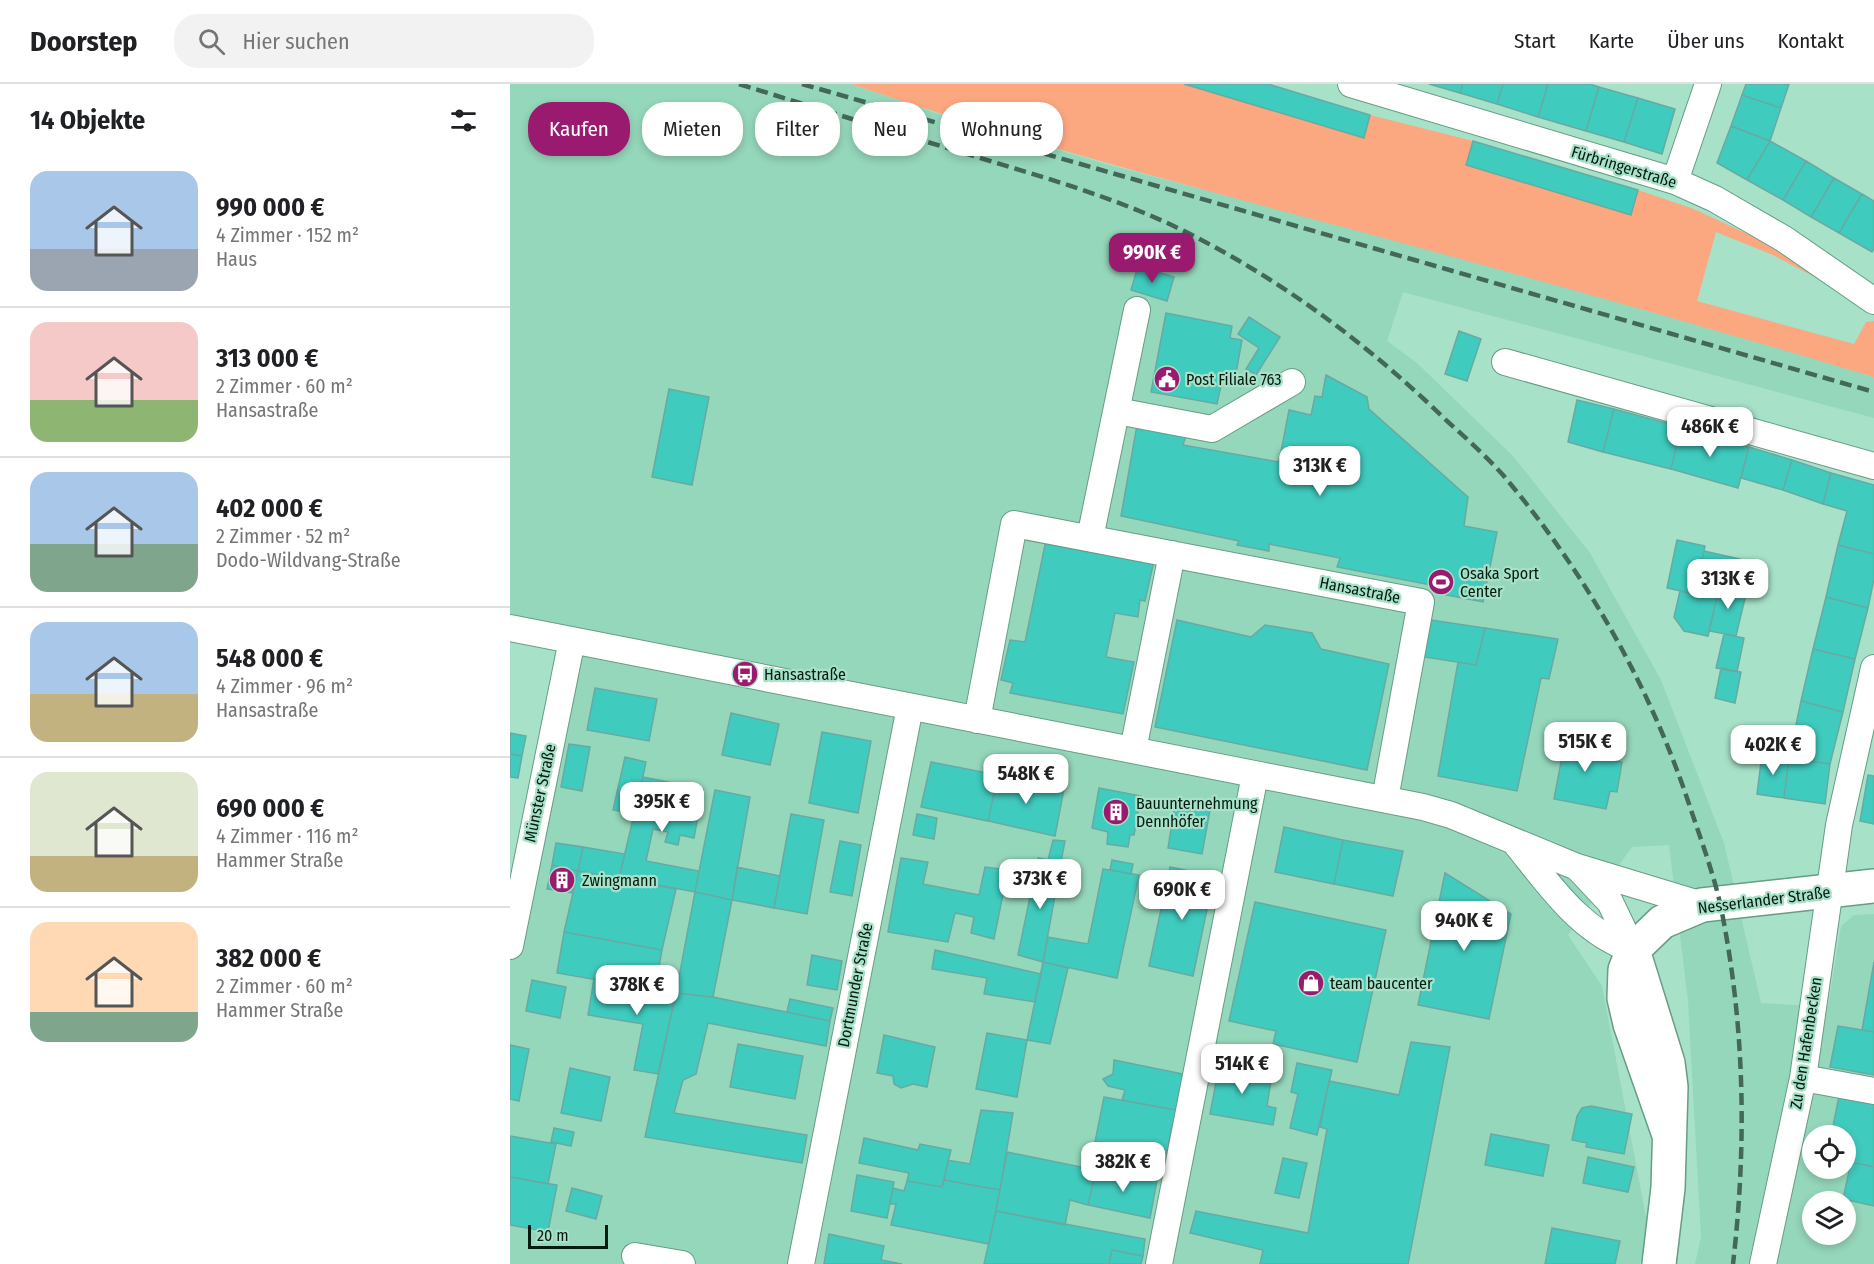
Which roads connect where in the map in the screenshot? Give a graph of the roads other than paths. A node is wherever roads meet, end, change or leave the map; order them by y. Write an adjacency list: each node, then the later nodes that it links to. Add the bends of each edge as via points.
1 (1351, 84): 3 (street, Fürbringerstraße)
2 (1708, 84): 3 (street)
3 (1675, 181): 4 (street, Fürbringerstraße, via 1784,239)
4 (1874, 301)
5 (1137, 310): 8 (street)
6 (1505, 362): 9 (street)
7 (1292, 382): 8 (street, via 1212,429)
8 (1117, 411): 10 (street)
9 (1874, 466)
10 (1090, 538): 11 (street, Hansastraße); 16 (street, Hansastraße, via 1014,524)
11 (1172, 554): 17 (street); 19 (street, Hansastraße, via 1421,602)
12 (510, 628): 13 (street)
13 (572, 640): 15 (street); 25 (street, Münster Straße)
14 (1874, 668): 23 (street, Zu den Hafenbecken, via 1842,809)
15 (910, 707): 16 (street); 31 (street, Dortmunder Straße)
16 (977, 720): 17 (street)
17 (1134, 750): 18 (street)
18 (1256, 775): 19 (street); 32 (street)
19 (1385, 799): 20 (street, via 1451,815)
20 (1515, 843): 21 (street); 26 (street, via 1586,925 1612,943)
21 (1577, 867): 24 (street); 26 (street, via 1610,902)
22 (1874, 886): 23 (main road, Nesserlander Straße)
23 (1829, 892): 24 (main road, Nesserlander Straße); 27 (street, Zu den Hafenbecken)
24 (1702, 905): 26 (main road, Nesserlander Straße, via 1662,922)
25 (510, 946)
26 (1633, 950): 33 (main road, via 1668,1063 1671,1087 1668,1188)
27 (1803, 1078): 28 (street); 34 (street, Zu den Hafenbecken)
28 (1874, 1091)
29 (634, 1256): 30 (street)
30 (682, 1264)
31 (801, 1264)
32 (1159, 1264)
33 (1659, 1264)
34 (1763, 1264)

